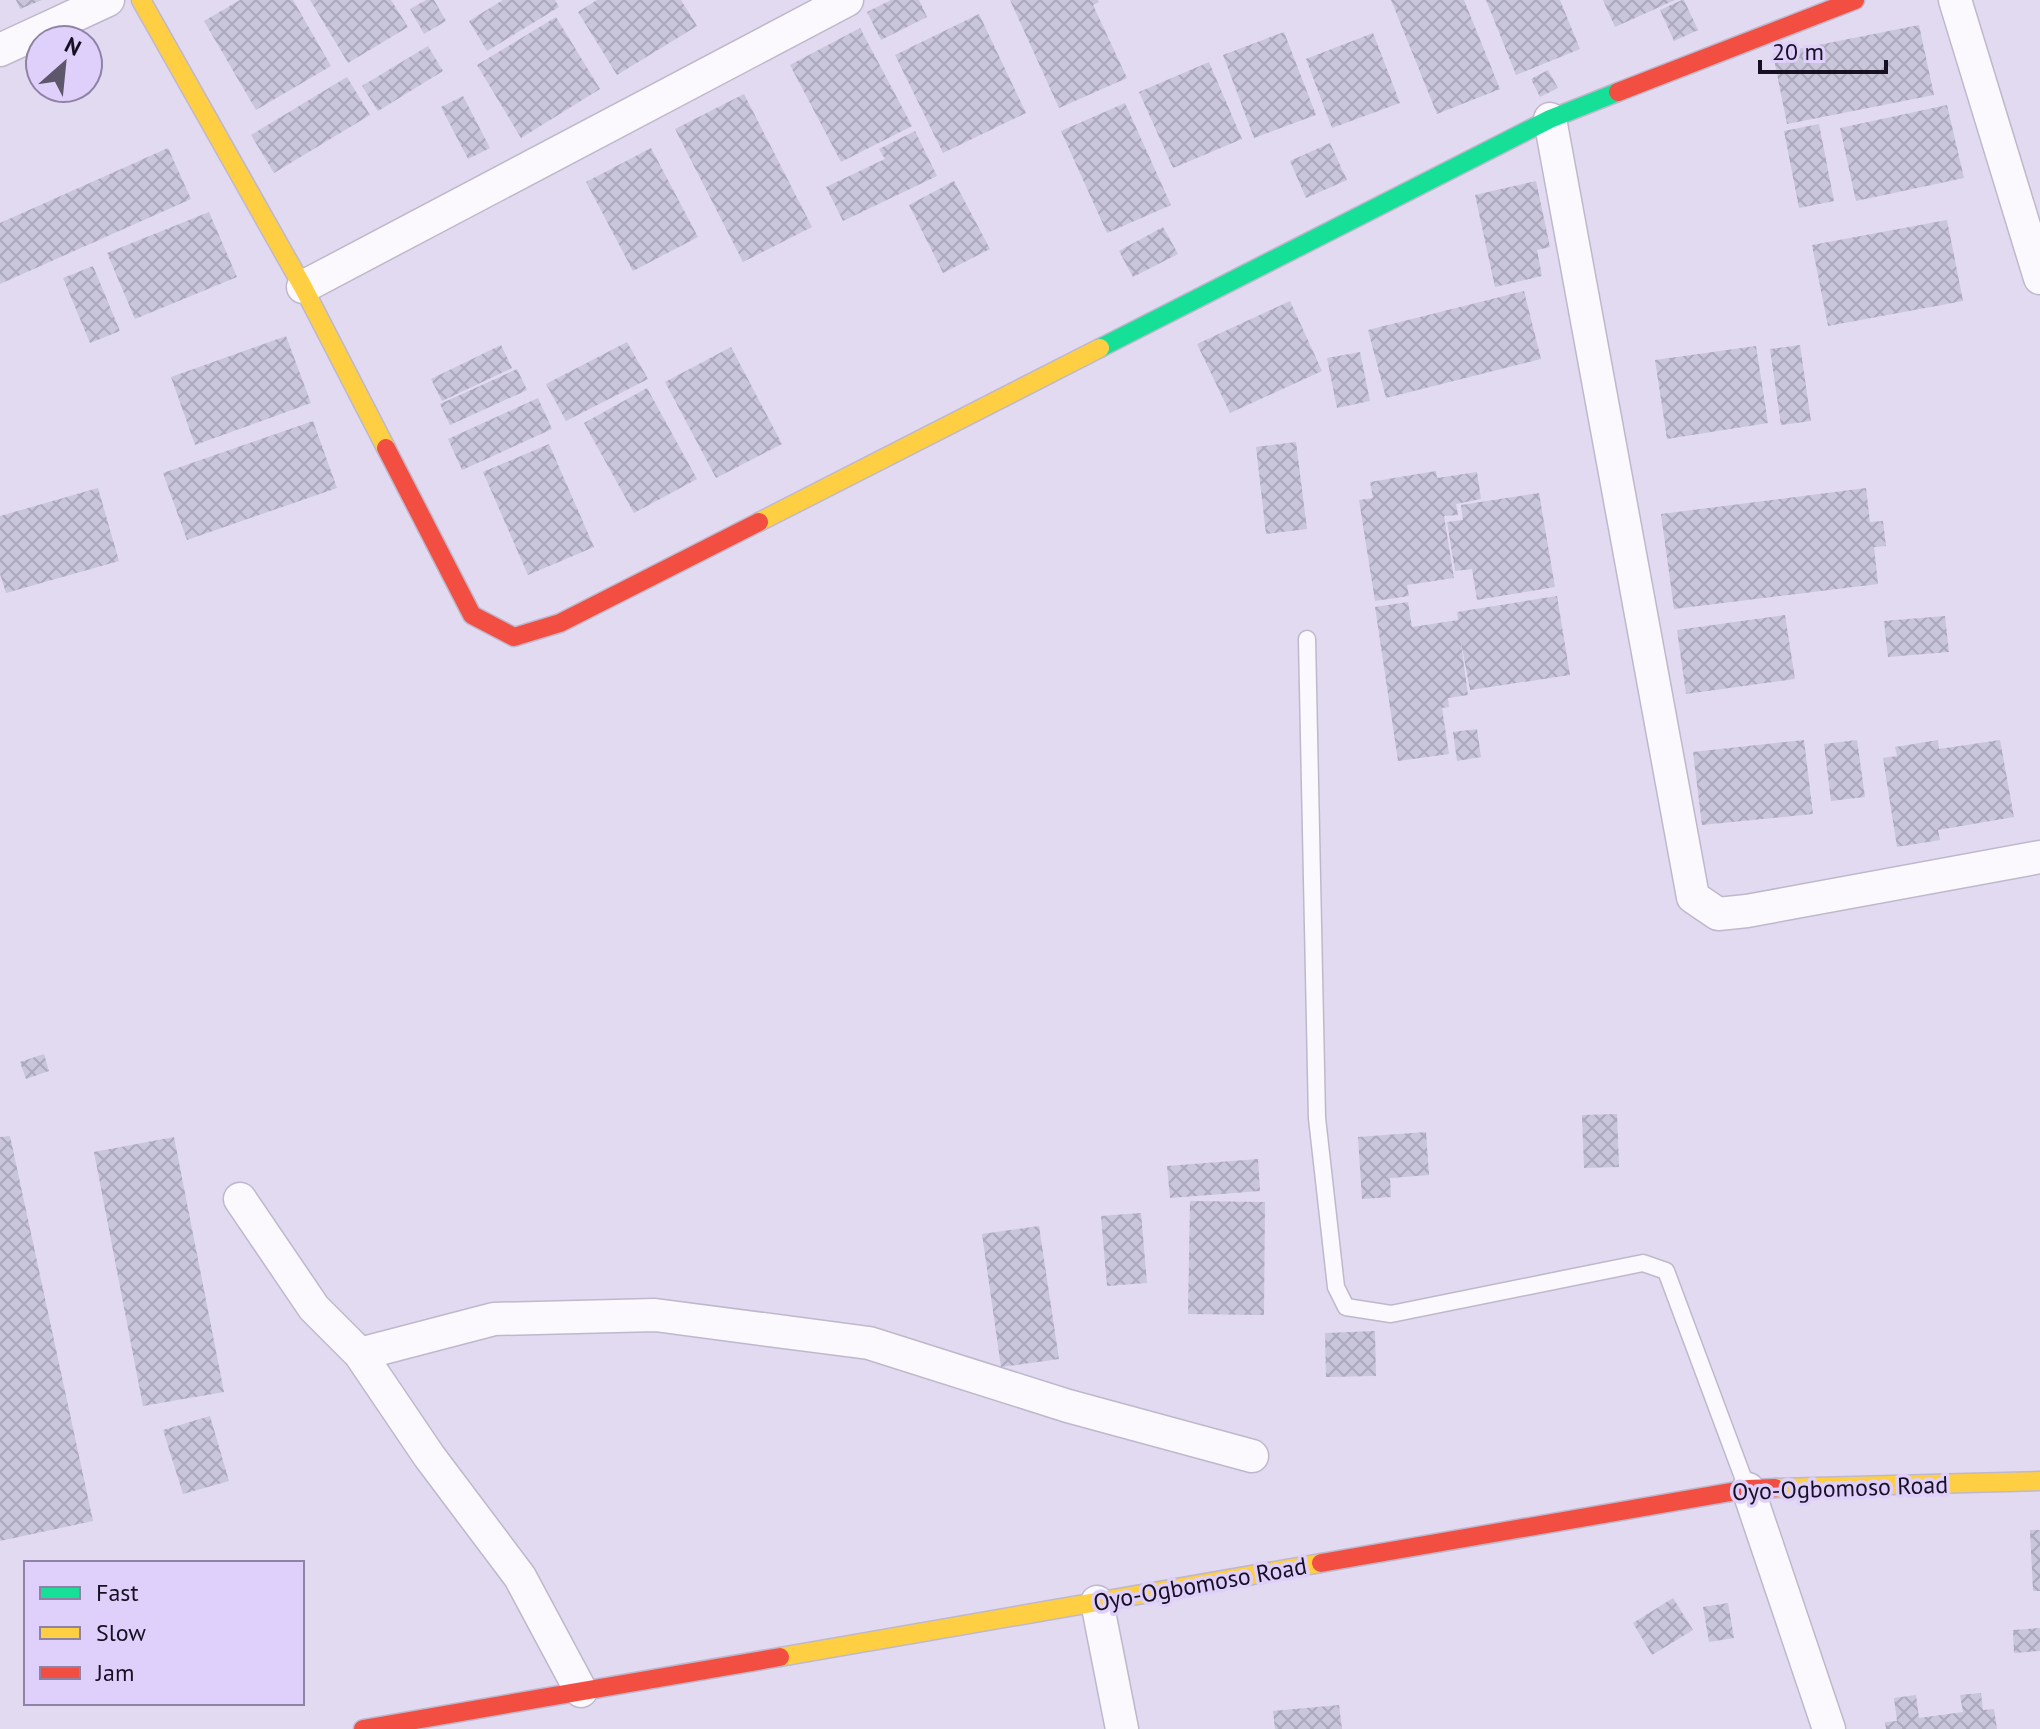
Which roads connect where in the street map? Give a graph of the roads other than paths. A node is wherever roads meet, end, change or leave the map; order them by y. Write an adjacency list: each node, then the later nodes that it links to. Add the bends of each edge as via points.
1 (108, 0): 6 (street)
2 (141, 0): 9 (main road)
3 (847, 0): 9 (street)
4 (1855, 0): 7 (main road)
5 (1955, 0): 8 (street)
6 (0, 50)
7 (1550, 119): 9 (main road, via 560,623 514,637 472,615); 11 (street, via 1693,897 1718,914 1747,911)
8 (2040, 278)
9 (303, 287)
10 (1307, 639): 16 (lane, via 1317,1118 1336,1287 1346,1307 1391,1314 1643,1263 1666,1271)
11 (2040, 857)
12 (240, 1199): 13 (street, via 314,1308)
13 (360, 1354): 14 (street, via 494,1319 655,1315 869,1343 1068,1406); 18 (street, via 520,1577)
14 (1252, 1456)
15 (2040, 1481): 16 (main road, Oyo-Ogbomoso Road)
16 (1748, 1489): 17 (main road, Oyo-Ogbomoso Road); 21 (street)
17 (1097, 1602): 18 (main road, Oyo-Ogbomoso Road); 20 (street)
18 (581, 1691): 19 (main road, Oyo-Ogbomoso Road)
19 (363, 1729)
20 (1122, 1729)
21 (1829, 1729)

